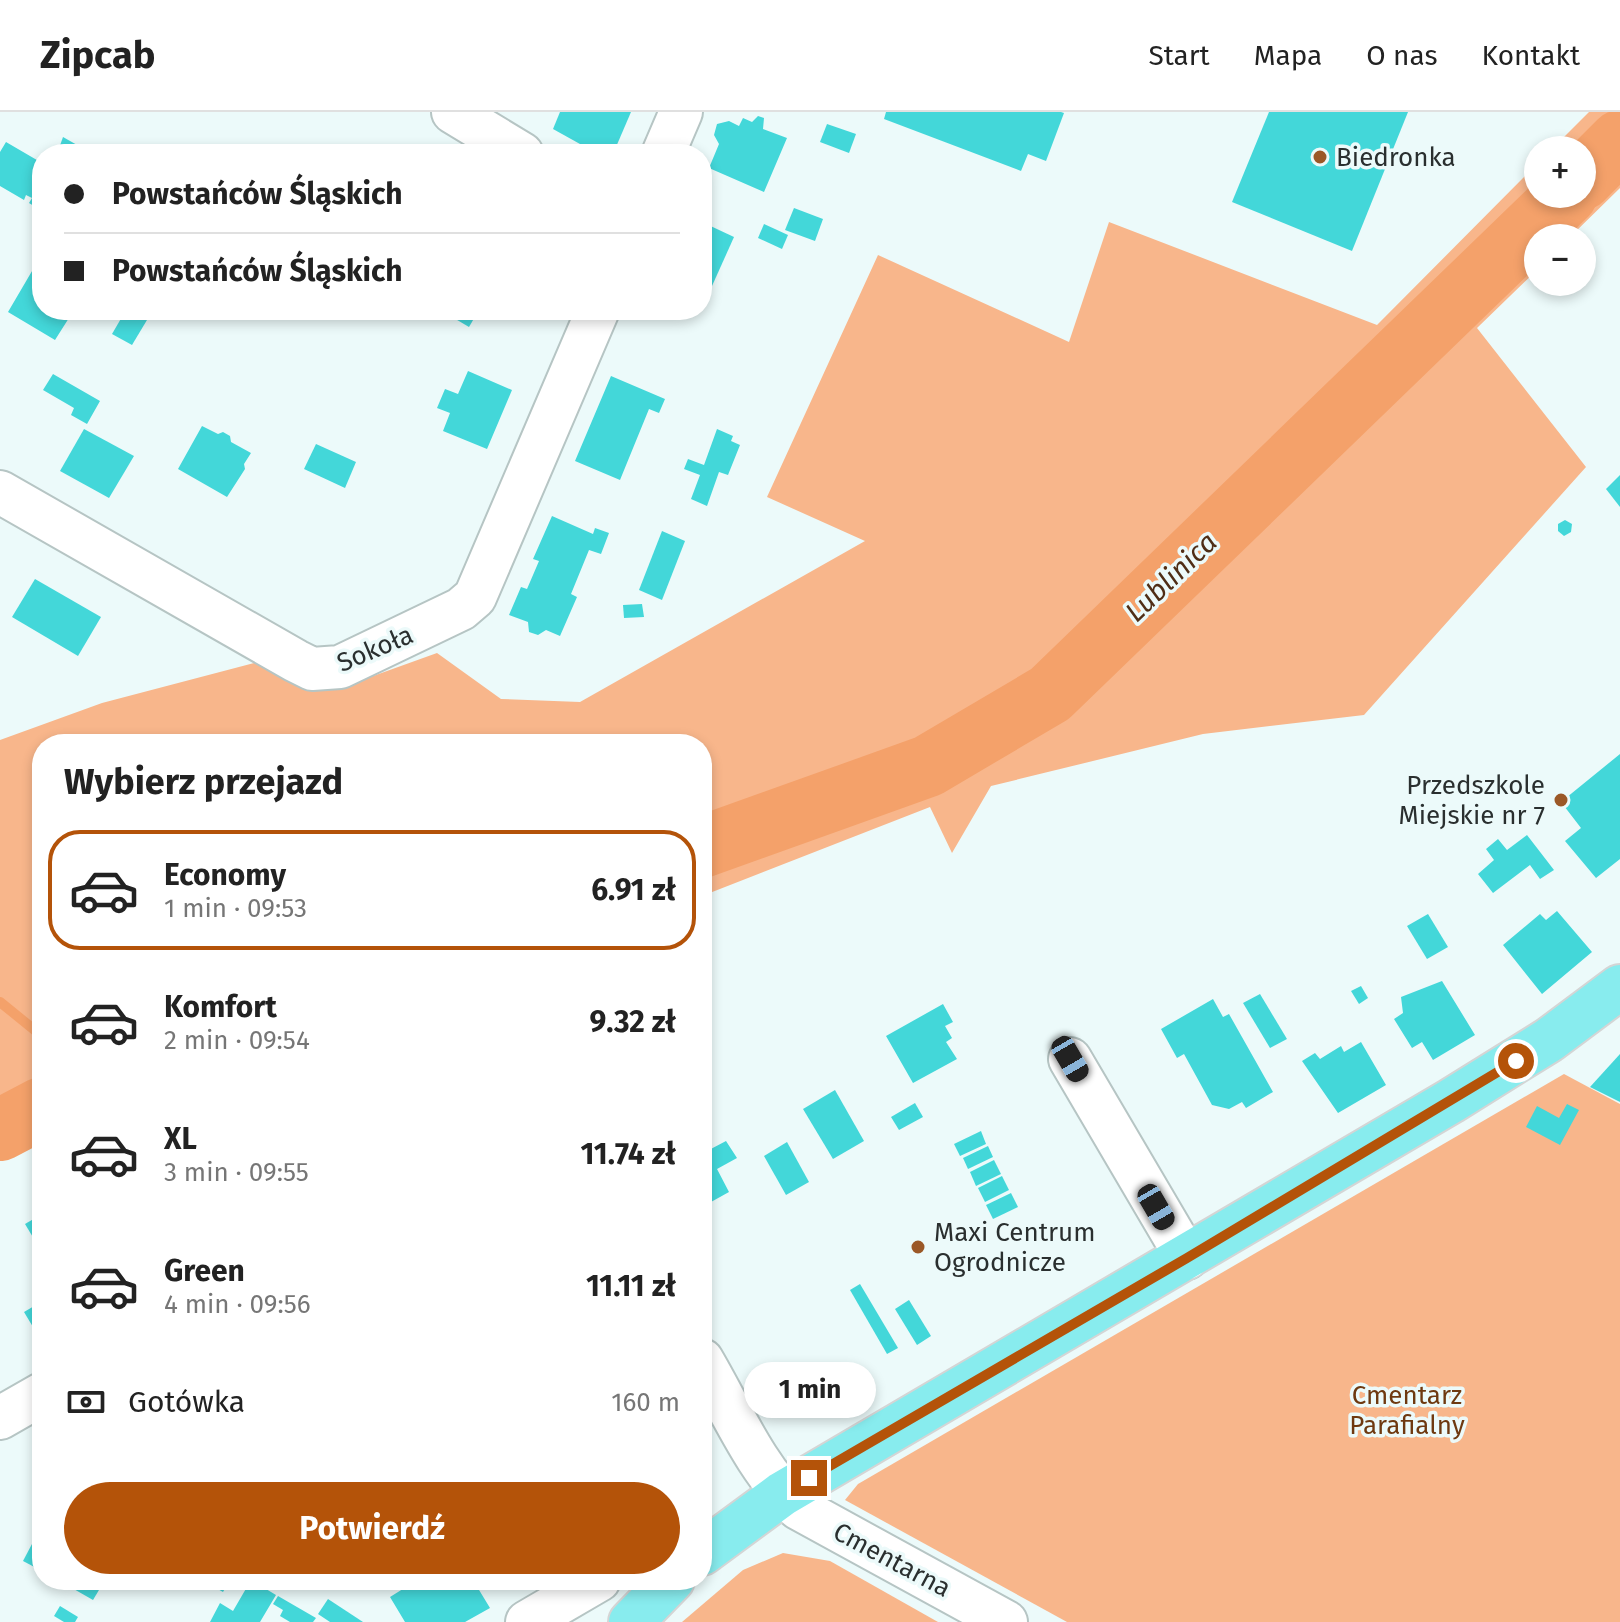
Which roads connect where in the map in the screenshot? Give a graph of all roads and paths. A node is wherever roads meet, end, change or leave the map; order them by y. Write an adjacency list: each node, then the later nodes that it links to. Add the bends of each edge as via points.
1 (453, 112): 3 (street)
2 (681, 112): 4 (street)
3 (506, 144)
4 (667, 144)
5 (594, 320): 6 (street, Sokoła, via 475,597 461,609 340,667 312,669 296,661)
6 (0, 492)
7 (1620, 987): 9 (main road, via 1537,1048)
8 (1070, 1059): 9 (street)
9 (1187, 1258): 13 (main road)
10 (712, 1377): 13 (street)
11 (32, 1400): 12 (street)
12 (0, 1418)
13 (782, 1494): 14 (main road); 19 (street, Cmentarna, via 798,1508)
14 (712, 1546)
15 (582, 1590): 17 (street)
16 (662, 1590): 18 (main road)
17 (527, 1622)
18 (631, 1622)
19 (1006, 1622)

